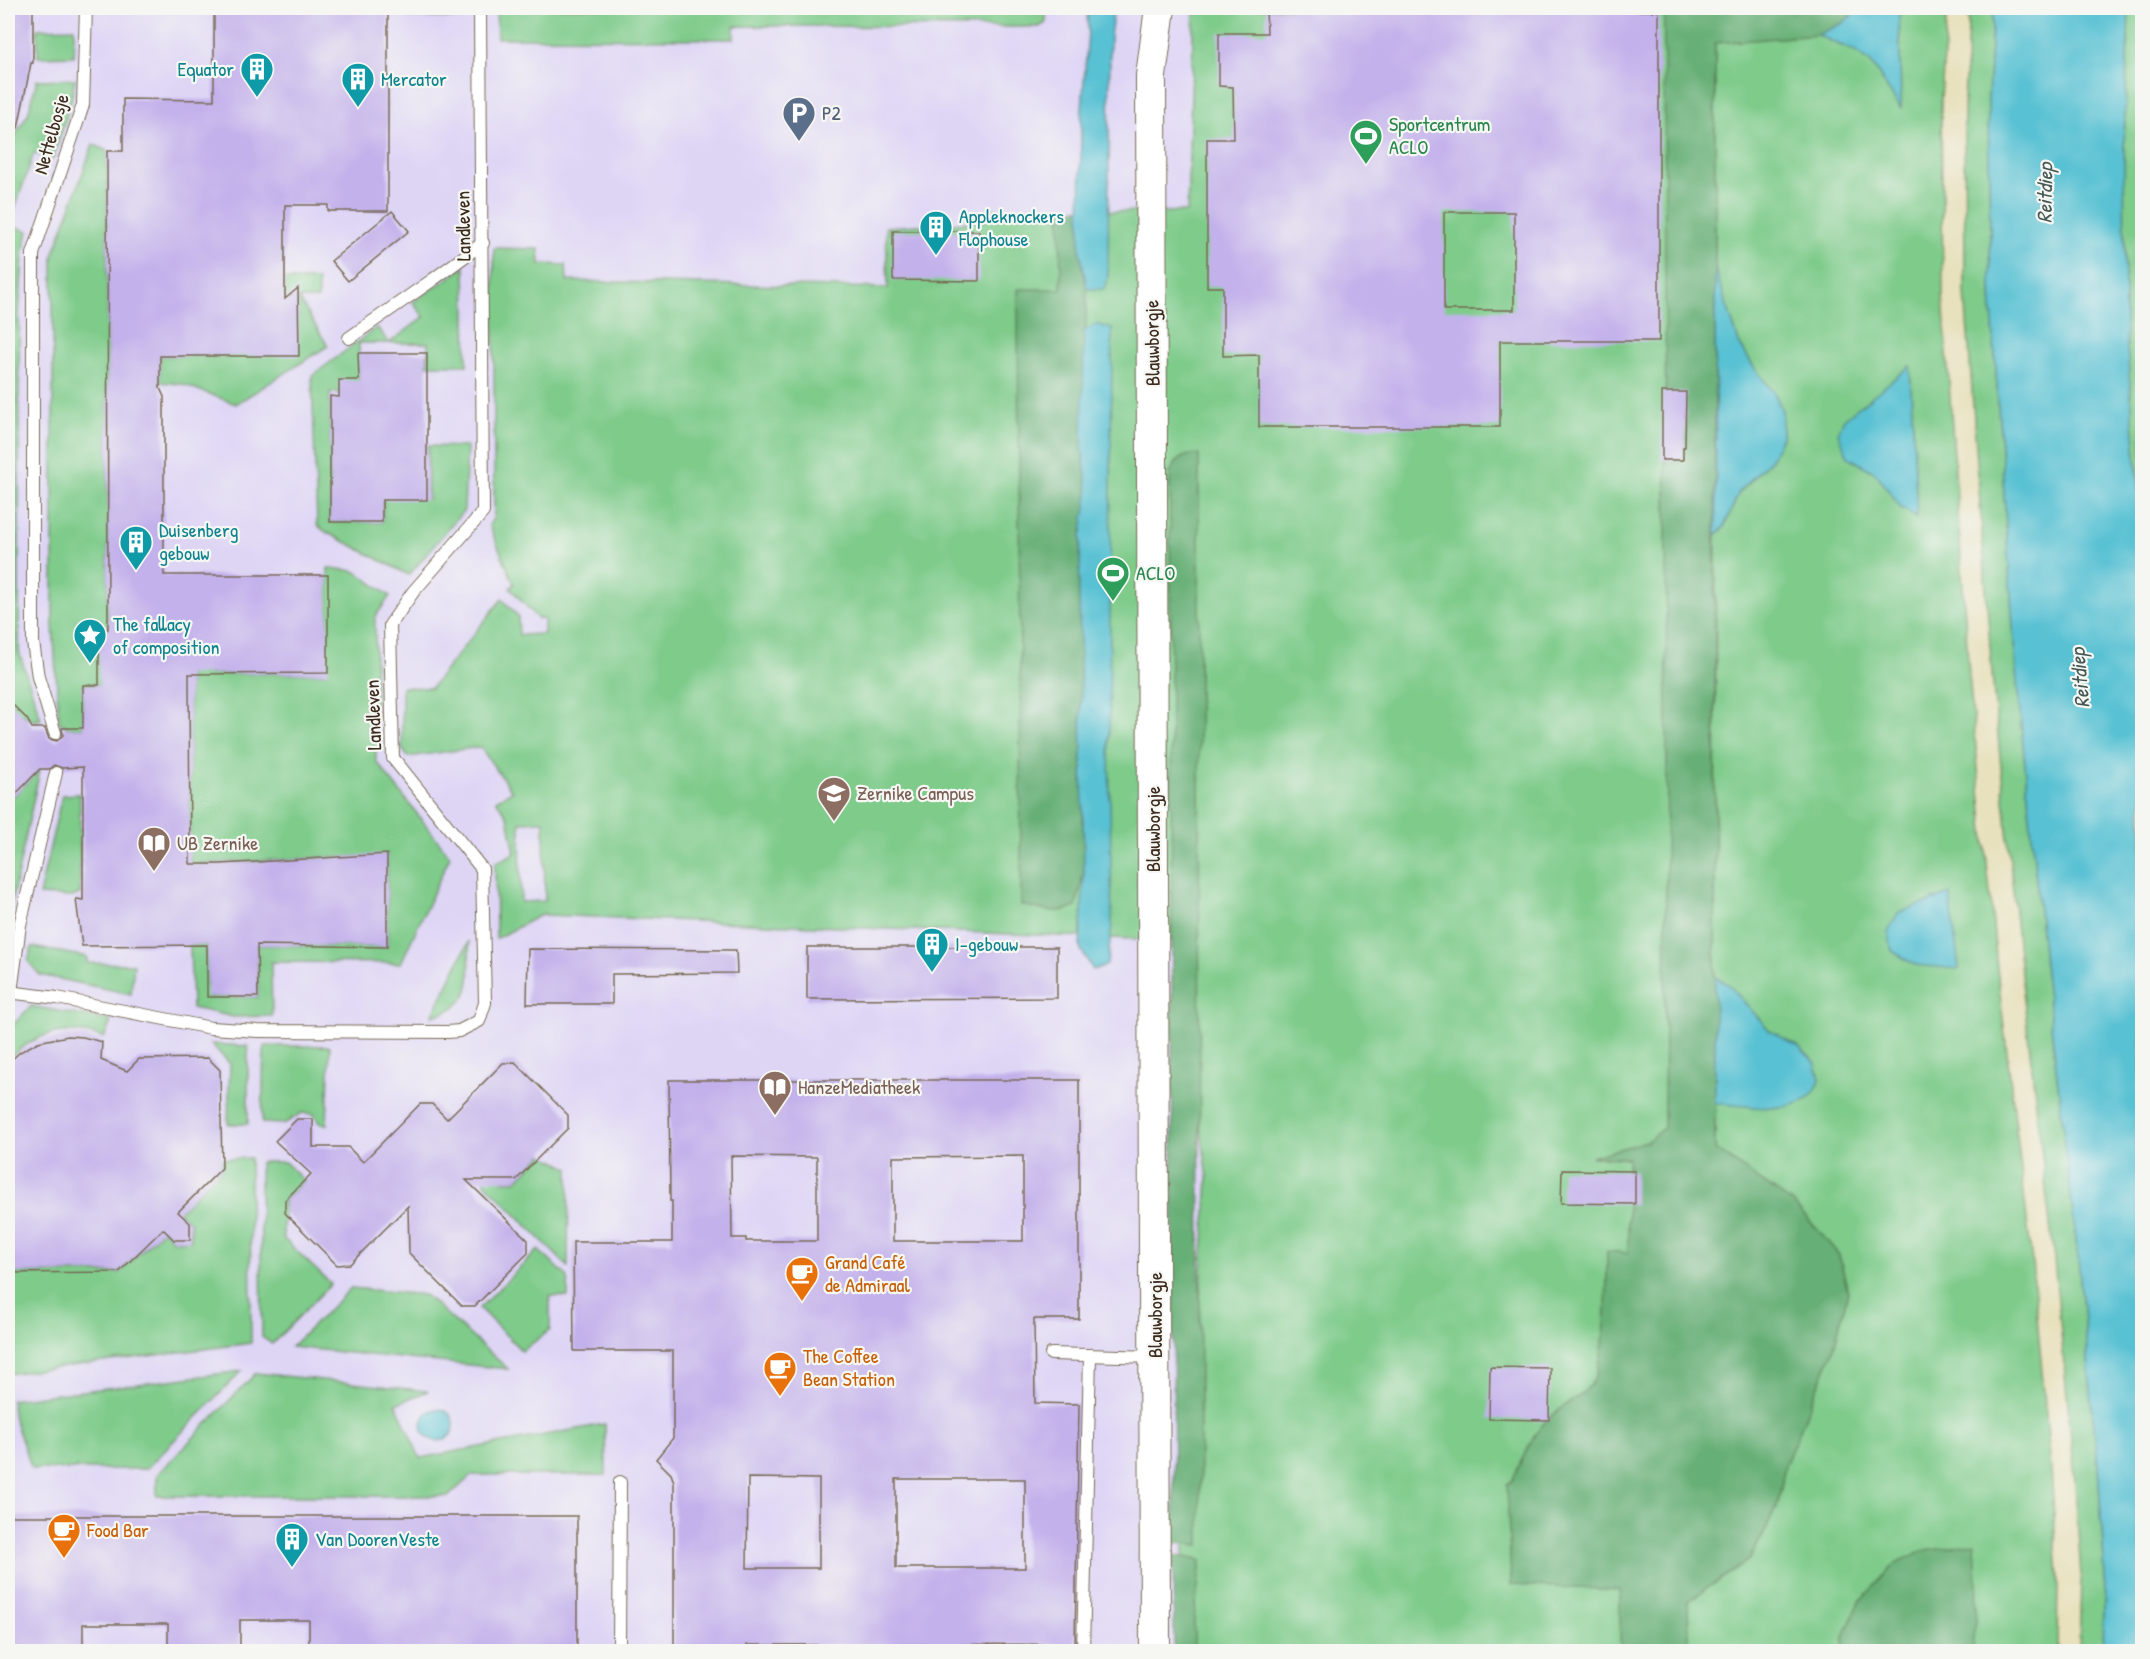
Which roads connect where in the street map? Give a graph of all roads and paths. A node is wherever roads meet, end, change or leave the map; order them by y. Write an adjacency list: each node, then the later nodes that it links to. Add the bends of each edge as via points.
1 (86, 8): 6 (lane, Nettelbosje, via 83,105 33,254 33,642 38,677)
2 (480, 8): 4 (lane, Landleven)
3 (1160, 8): 11 (street, Blauwborgje, via 1151,76)
4 (483, 243): 5 (lane); 8 (lane, Landleven, via 483,512 413,592 390,625 393,758 482,869 485,1004 479,1021 448,1032 258,1031 211,1028)
5 (349, 338)
6 (55, 733)
7 (56, 773): 8 (lane, via 20,925)
8 (9, 992)
9 (1051, 1354): 10 (lane)
10 (1090, 1355): 11 (lane); 14 (lane)
11 (1155, 1357): 15 (street, Blauwborgje)
12 (620, 1482): 13 (lane)
13 (619, 1652)
14 (1083, 1652)
15 (1155, 1652)

